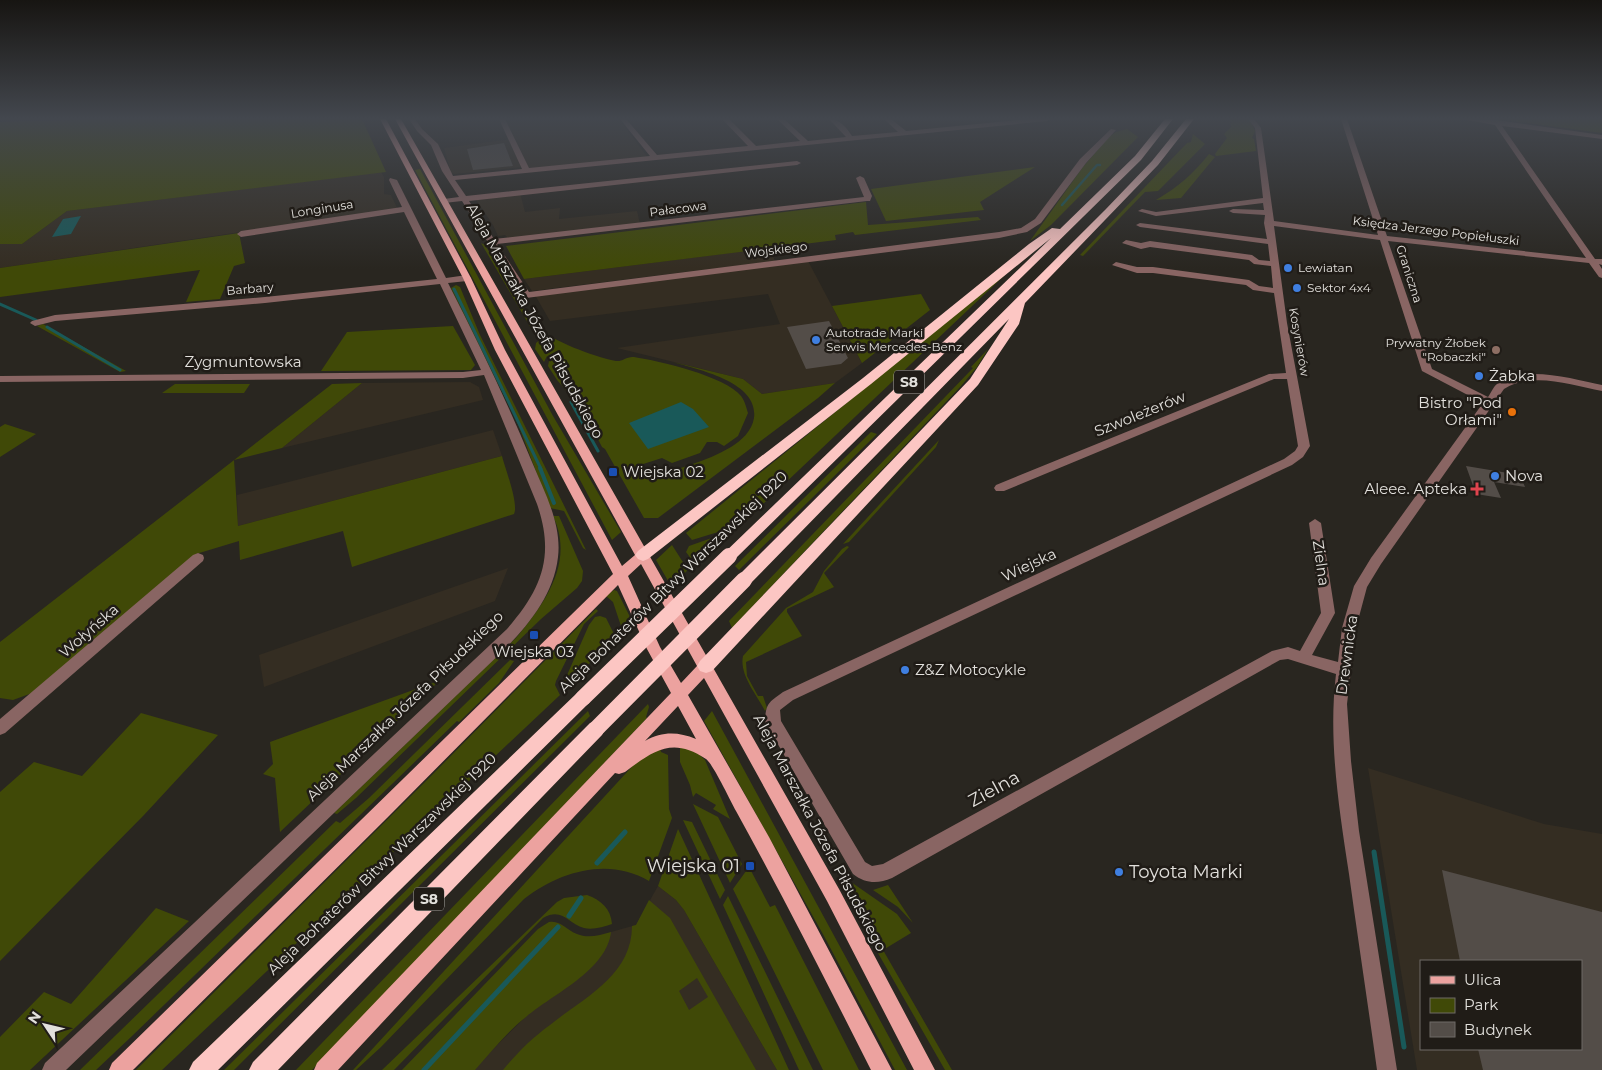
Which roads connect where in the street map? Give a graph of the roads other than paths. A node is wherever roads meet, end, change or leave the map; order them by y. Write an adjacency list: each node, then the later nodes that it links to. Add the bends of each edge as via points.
1 (409, 169): 38 (main road)
2 (426, 169): 18 (main road, Aleja Marszałka Józefa Piłsudskiego)
3 (446, 169): 13 (street, Aleja Marszałka Józefa Piłsudskiego)
4 (547, 169): 12 (street)
5 (741, 169): 16 (street)
6 (1076, 169): 41 (street, Wojskiego, via 1040,220 1029,228 999,235)
7 (1127, 169): 19 (highway, Aleja Bohaterów Bitwy Warszawskiej 1920 / S8)
8 (1148, 169): 42 (highway, S8)
9 (1262, 169): 17 (street, Kosynierów)
10 (1361, 169): 29 (street, Graniczna)
11 (1528, 169): 33 (street)
12 (527, 171): 13 (street)
13 (451, 178): 16 (street, Aleja Marszałka Józefa Piłsudskiego)
14 (860, 178): 30 (street, Pałacowa, via 867,199)
15 (392, 180): 20 (street, Aleja Marszałka Józefa Piłsudskiego)
16 (466, 198): 18 (street); 30 (street, Aleja Marszałka Józefa Piłsudskiego)
17 (1265, 200): 21 (street, via 1156,214); 22 (street, Kosynierów)
18 (444, 201): 52 (main road, Aleja Marszałka Józefa Piłsudskiego)
19 (1088, 208): 52 (highway, via 1032,246 860,386); 65 (highway, Aleja Bohaterów Bitwy Warszawskiej 1920 / S8, bridge)
20 (407, 209): 28 (street, Longinusa); 39 (street, Aleja Marszałka Józefa Piłsudskiego)
21 (1142, 212)
22 (1267, 213): 23 (street, via 1241,210); 25 (street, Kosynierów)
23 (1182, 216): 24 (street); 27 (street)
24 (1151, 221)
25 (1268, 223): 29 (street, Księdza Jerzego Popiełuszki); 31 (street, Kosynierów)
26 (1140, 225): 27 (street)
27 (1199, 232): 31 (street)
28 (241, 234)
29 (1384, 238): 33 (street, Księdza Jerzego Popiełuszki); 48 (street, Graniczna, via 1427,371)
30 (493, 242): 41 (street, Aleja Marszałka Józefa Piłsudskiego)
31 (1271, 242): 35 (street, Kosynierów)
32 (1126, 243): 35 (street, via 1252,258 1257,262)
33 (1592, 261): 34 (street, Księdza Jerzego Popiełuszki); 37 (street)
34 (1602, 262)
35 (1274, 264): 40 (street, Kosynierów)
36 (1116, 265): 40 (street, via 1249,283 1256,288)
37 (1602, 275)
38 (467, 278): 39 (street, Barbary); 54 (main road, via 500,350)
39 (443, 282): 43 (street, Barbary, via 55,318); 44 (street, Aleja Marszałka Józefa Piłsudskiego)
40 (1278, 292): 45 (street, Kosynierów)
41 (526, 295)
42 (1023, 298): 56 (highway, via 1013,324 974,382); 66 (highway, S8, bridge)
43 (35, 323)
44 (487, 372): 46 (street, Zygmuntowska, via 463,375); 63 (street, Aleja Marszałka Józefa Piłsudskiego, via 512,424 552,534 550,567 534,605 510,635 479,665)
45 (1292, 376): 49 (street, Kosynierów); 50 (street, Szwoleżerów, via 1273,376)
46 (0, 379)
47 (1602, 388): 48 (street, Drewnicka, via 1540,378 1516,378 1500,387)
48 (1490, 402): 57 (street, Drewnicka, via 1361,586 1350,619)
49 (1304, 446): 59 (street, Wiejska, via 1288,462 788,696 773,707)
50 (1000, 488)
51 (1315, 523): 55 (street, Zielna, via 1328,613)
52 (643, 555): 54 (main road); 56 (main road, Aleja Marszałka Józefa Piłsudskiego)
53 (198, 558): 60 (street, Wołyńska)
54 (620, 574): 58 (main road, via 654,650); 64 (main road)
55 (1304, 657): 57 (street, Zielna); 59 (street, Zielna, via 1288,653 1277,655 886,872 872,875 859,868 773,722)
56 (706, 666): 58 (main road); 69 (main road, Aleja Marszałka Józefa Piłsudskiego, via 833,894)
57 (1344, 670): 70 (street, Drewnicka, via 1340,723 1343,768)
58 (679, 695): 61 (main road); 62 (main road)
59 (772, 715)
60 (1, 725)
61 (714, 755): 62 (main road, via 696,744 677,739 660,741); 68 (main road)
62 (595, 784): 67 (main road)
63 (52, 1070)
64 (119, 1070)
65 (201, 1070)
66 (261, 1070)
67 (324, 1070)
68 (882, 1070)
69 (925, 1070)
70 (1387, 1070)

